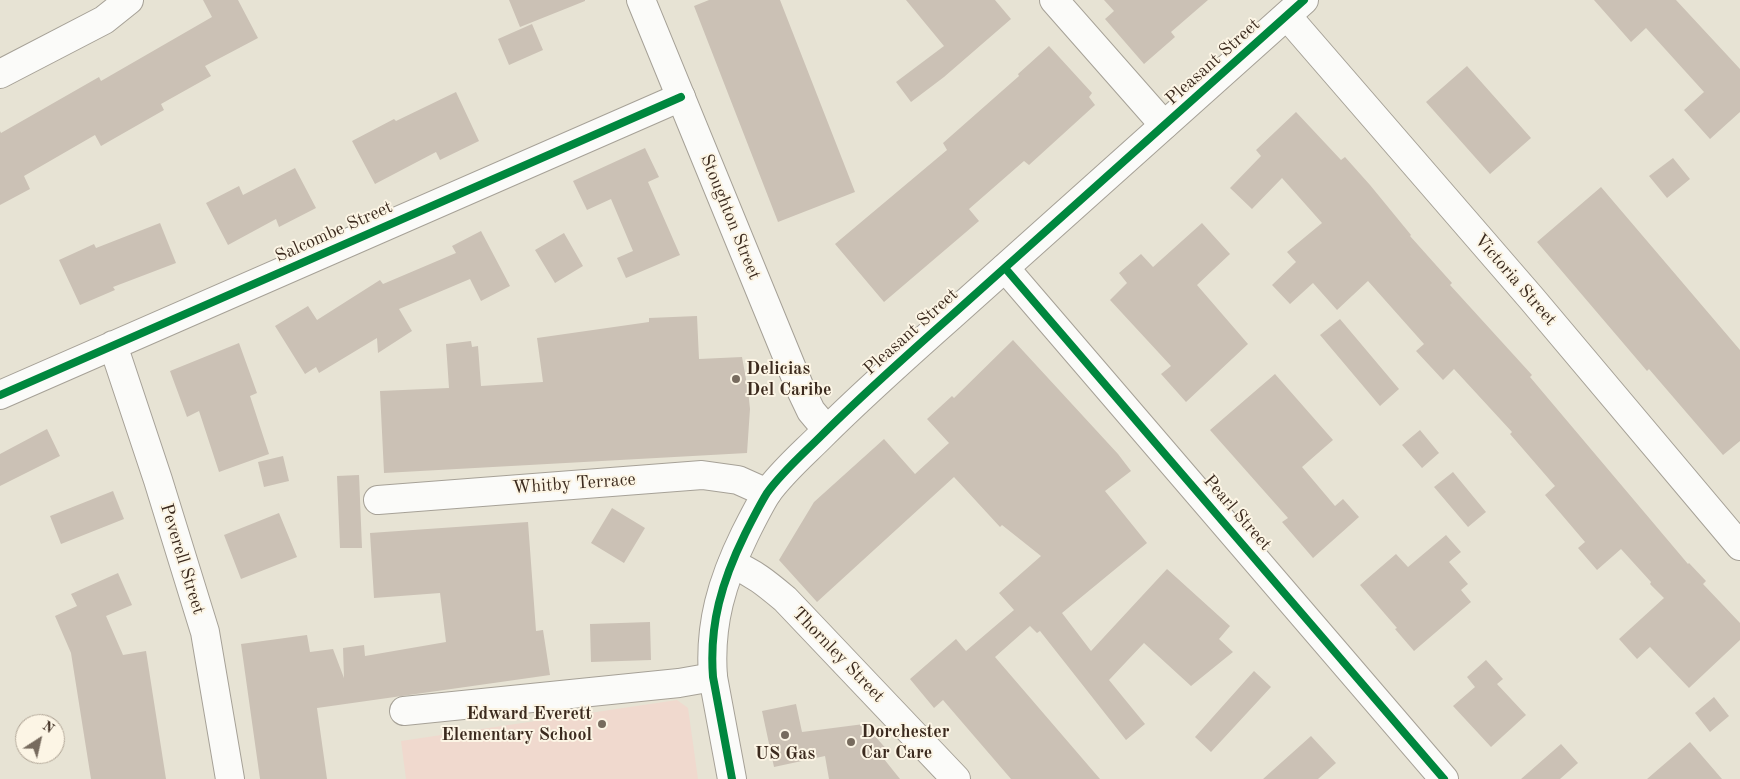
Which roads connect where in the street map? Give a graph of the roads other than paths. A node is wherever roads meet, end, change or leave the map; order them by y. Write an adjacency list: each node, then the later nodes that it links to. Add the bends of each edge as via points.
1 (129, 0): 5 (street, via 104,20)
2 (642, 0): 6 (street, Stoughton Street)
3 (1054, 0): 7 (street)
4 (1295, 8): 7 (street, Pleasant Street); 14 (street, Victoria Street, via 1532,299)
5 (0, 74)
6 (681, 97): 9 (street, Salcombe Street); 11 (street, Stoughton Street, via 803,394 811,411)
7 (1164, 125): 8 (street, Pleasant Street)
8 (1005, 268): 11 (street, Pleasant Street); 21 (street, Pearl Street)
9 (113, 345): 10 (street, Salcombe Street); 18 (street, Peverell Street, via 205,632)
10 (0, 395)
11 (827, 430): 12 (street, Pleasant Street)
12 (767, 494): 13 (street, Whitby Terrace, via 738,480 702,476); 15 (street, Pleasant Street)
13 (378, 500)
14 (1740, 546)
15 (732, 564): 16 (street, Pleasant Street, via 714,622); 20 (street, Thornley Street, via 763,580 785,599)
16 (713, 677): 17 (street); 19 (street, Pleasant Street)
17 (404, 711)
18 (230, 779)
19 (732, 779)
20 (956, 779)
21 (1444, 779)

